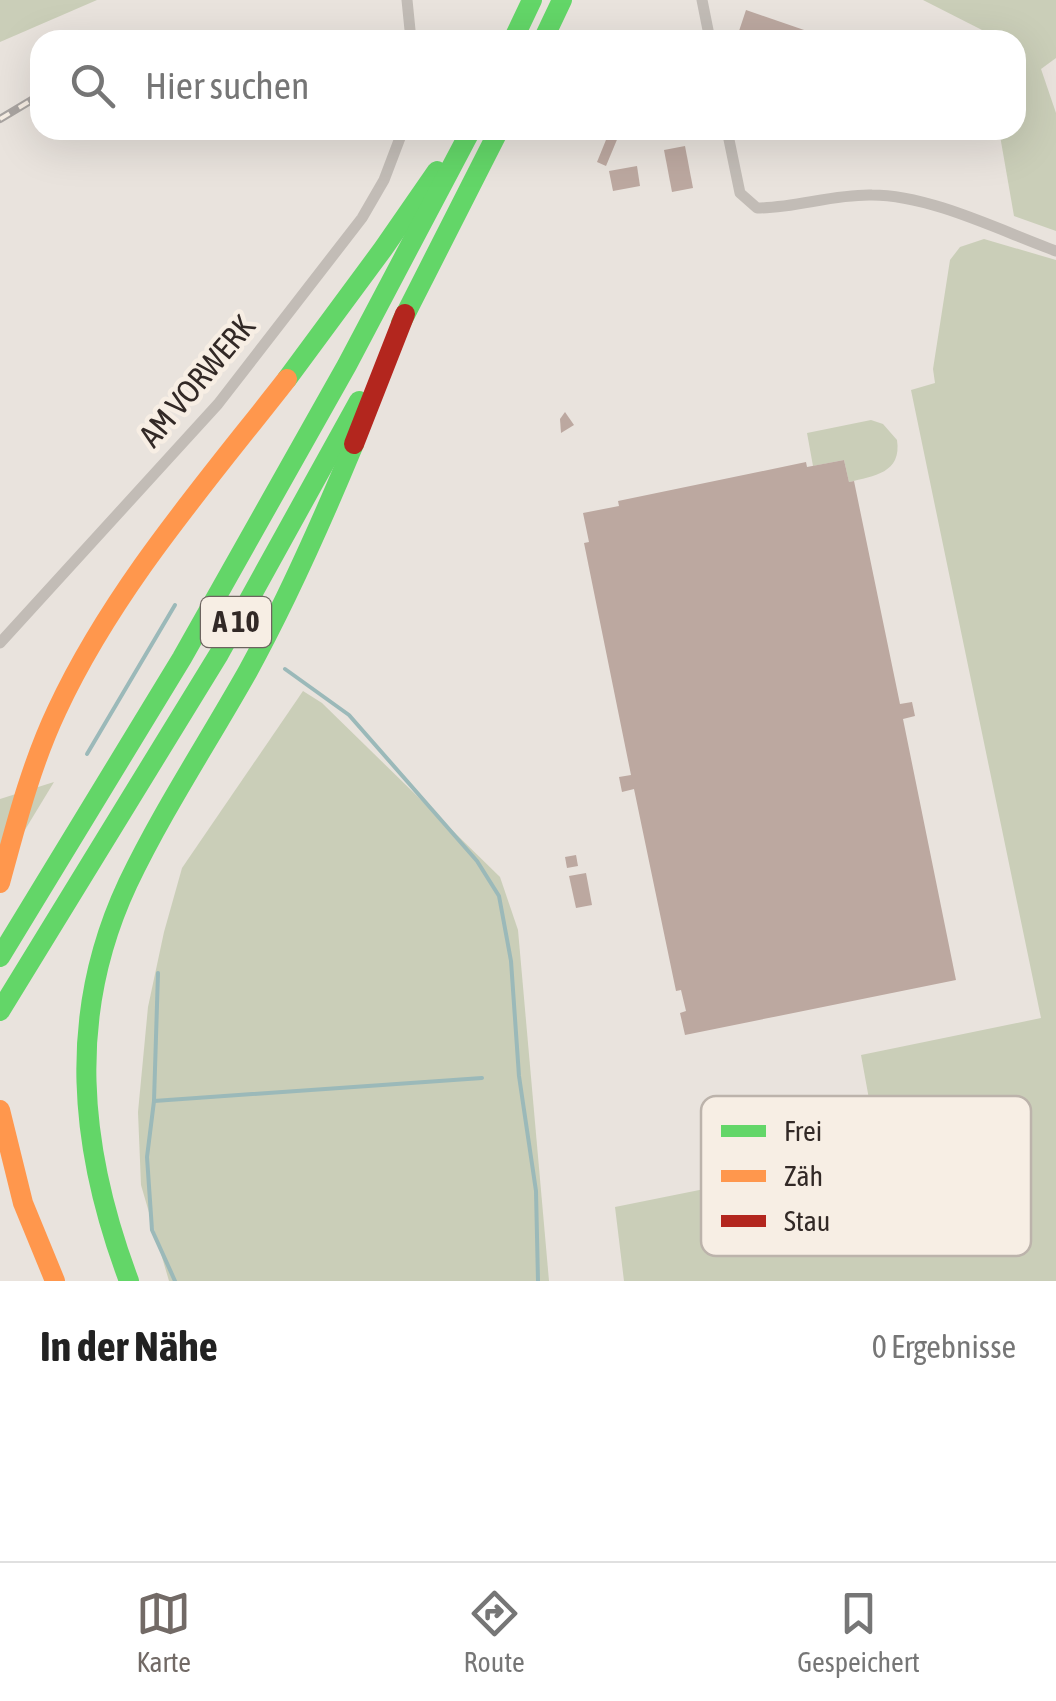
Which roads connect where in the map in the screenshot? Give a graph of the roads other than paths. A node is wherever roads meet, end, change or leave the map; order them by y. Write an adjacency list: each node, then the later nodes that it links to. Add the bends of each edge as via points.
1 (407, 0): 5 (street)
2 (532, 0): 6 (highway)
3 (562, 0): 7 (highway)
4 (702, 0): 8 (street)
5 (410, 30)
6 (518, 30)
7 (548, 30)
8 (708, 30)
9 (399, 140): 16 (street, AM VORWERK, via 362,218 218,404)
10 (464, 140): 17 (highway, via 146,562 57,709)
11 (466, 140): 18 (highway, A 10, via 182,658)
12 (494, 140): 15 (highway, A 10)
13 (729, 140): 14 (street, via 740,193 757,208 851,195 895,197)
14 (1056, 251)
15 (406, 314): 19 (highway, A 10, via 219,654); 22 (highway, via 268,635 127,886 100,960 84,1092 100,1202)
16 (0, 643)
17 (0, 883)
18 (0, 957)
19 (0, 1011)
20 (0, 1110): 21 (highway, via 22,1203)
21 (55, 1281)
22 (128, 1281)

